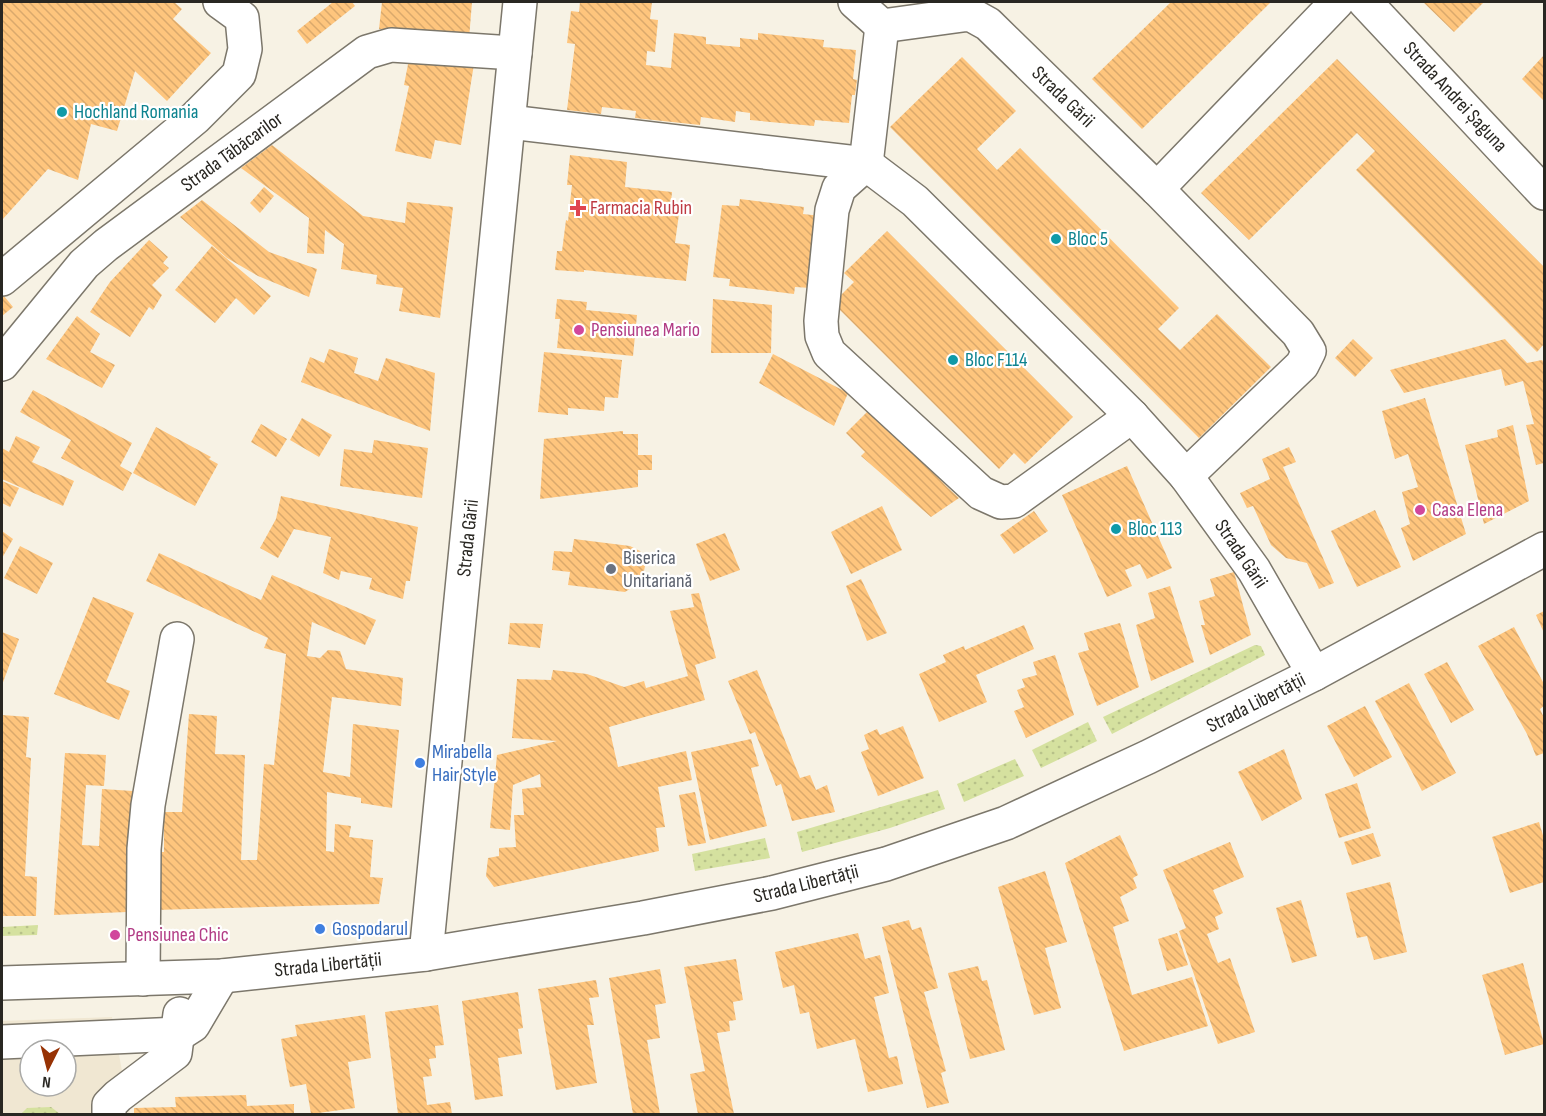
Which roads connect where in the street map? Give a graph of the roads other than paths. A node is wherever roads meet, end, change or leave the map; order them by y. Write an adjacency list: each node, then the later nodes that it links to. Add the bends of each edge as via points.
1 (220, 2): 12 (street, via 242,18 245,49 239,74 195,118)
2 (520, 2): 7 (street, Strada Gării)
3 (855, 2): 6 (street)
4 (1337, 2): 10 (street)
5 (1365, 2): 11 (street, Strada Andrei Șaguna)
6 (882, 26): 9 (street); 10 (street, Strada Gării, via 962,14 988,24)
7 (515, 53): 8 (street, Strada Gării); 13 (street, Strada Tăbăcarilor, via 391,45 367,52 106,245 84,264)
8 (509, 122): 9 (street); 19 (street, Strada Gării)
9 (866, 164): 14 (street, Strada Gării, via 915,201); 14 (street, via 839,188 832,210 821,321 829,353 981,493 1001,502 1014,501)
10 (1157, 189): 15 (street, Strada Gării, via 1298,333 1309,351 1302,365)
11 (1545, 194)
12 (2, 279)
13 (2, 364)
14 (1132, 416): 15 (street, Strada Gării)
15 (1186, 476): 18 (street, Strada Gării, via 1254,570)
16 (1545, 549): 18 (street, Strada Libertății)
17 (177, 639): 22 (street, via 148,805)
18 (1314, 674): 19 (street, Strada Libertății, via 1006,823 886,864 772,893)
19 (426, 954): 20 (street, Strada Libertății)
20 (222, 976): 21 (street, Strada Libertății); 24 (street, via 193,1025)
21 (182, 978): 22 (street, Strada Libertății); 24 (street)
22 (143, 980): 23 (street, Strada Libertății)
23 (2, 983)
24 (179, 1034): 25 (street); 26 (street, via 175,1053 118,1096 109,1105)
25 (2, 1042)
26 (109, 1114)

